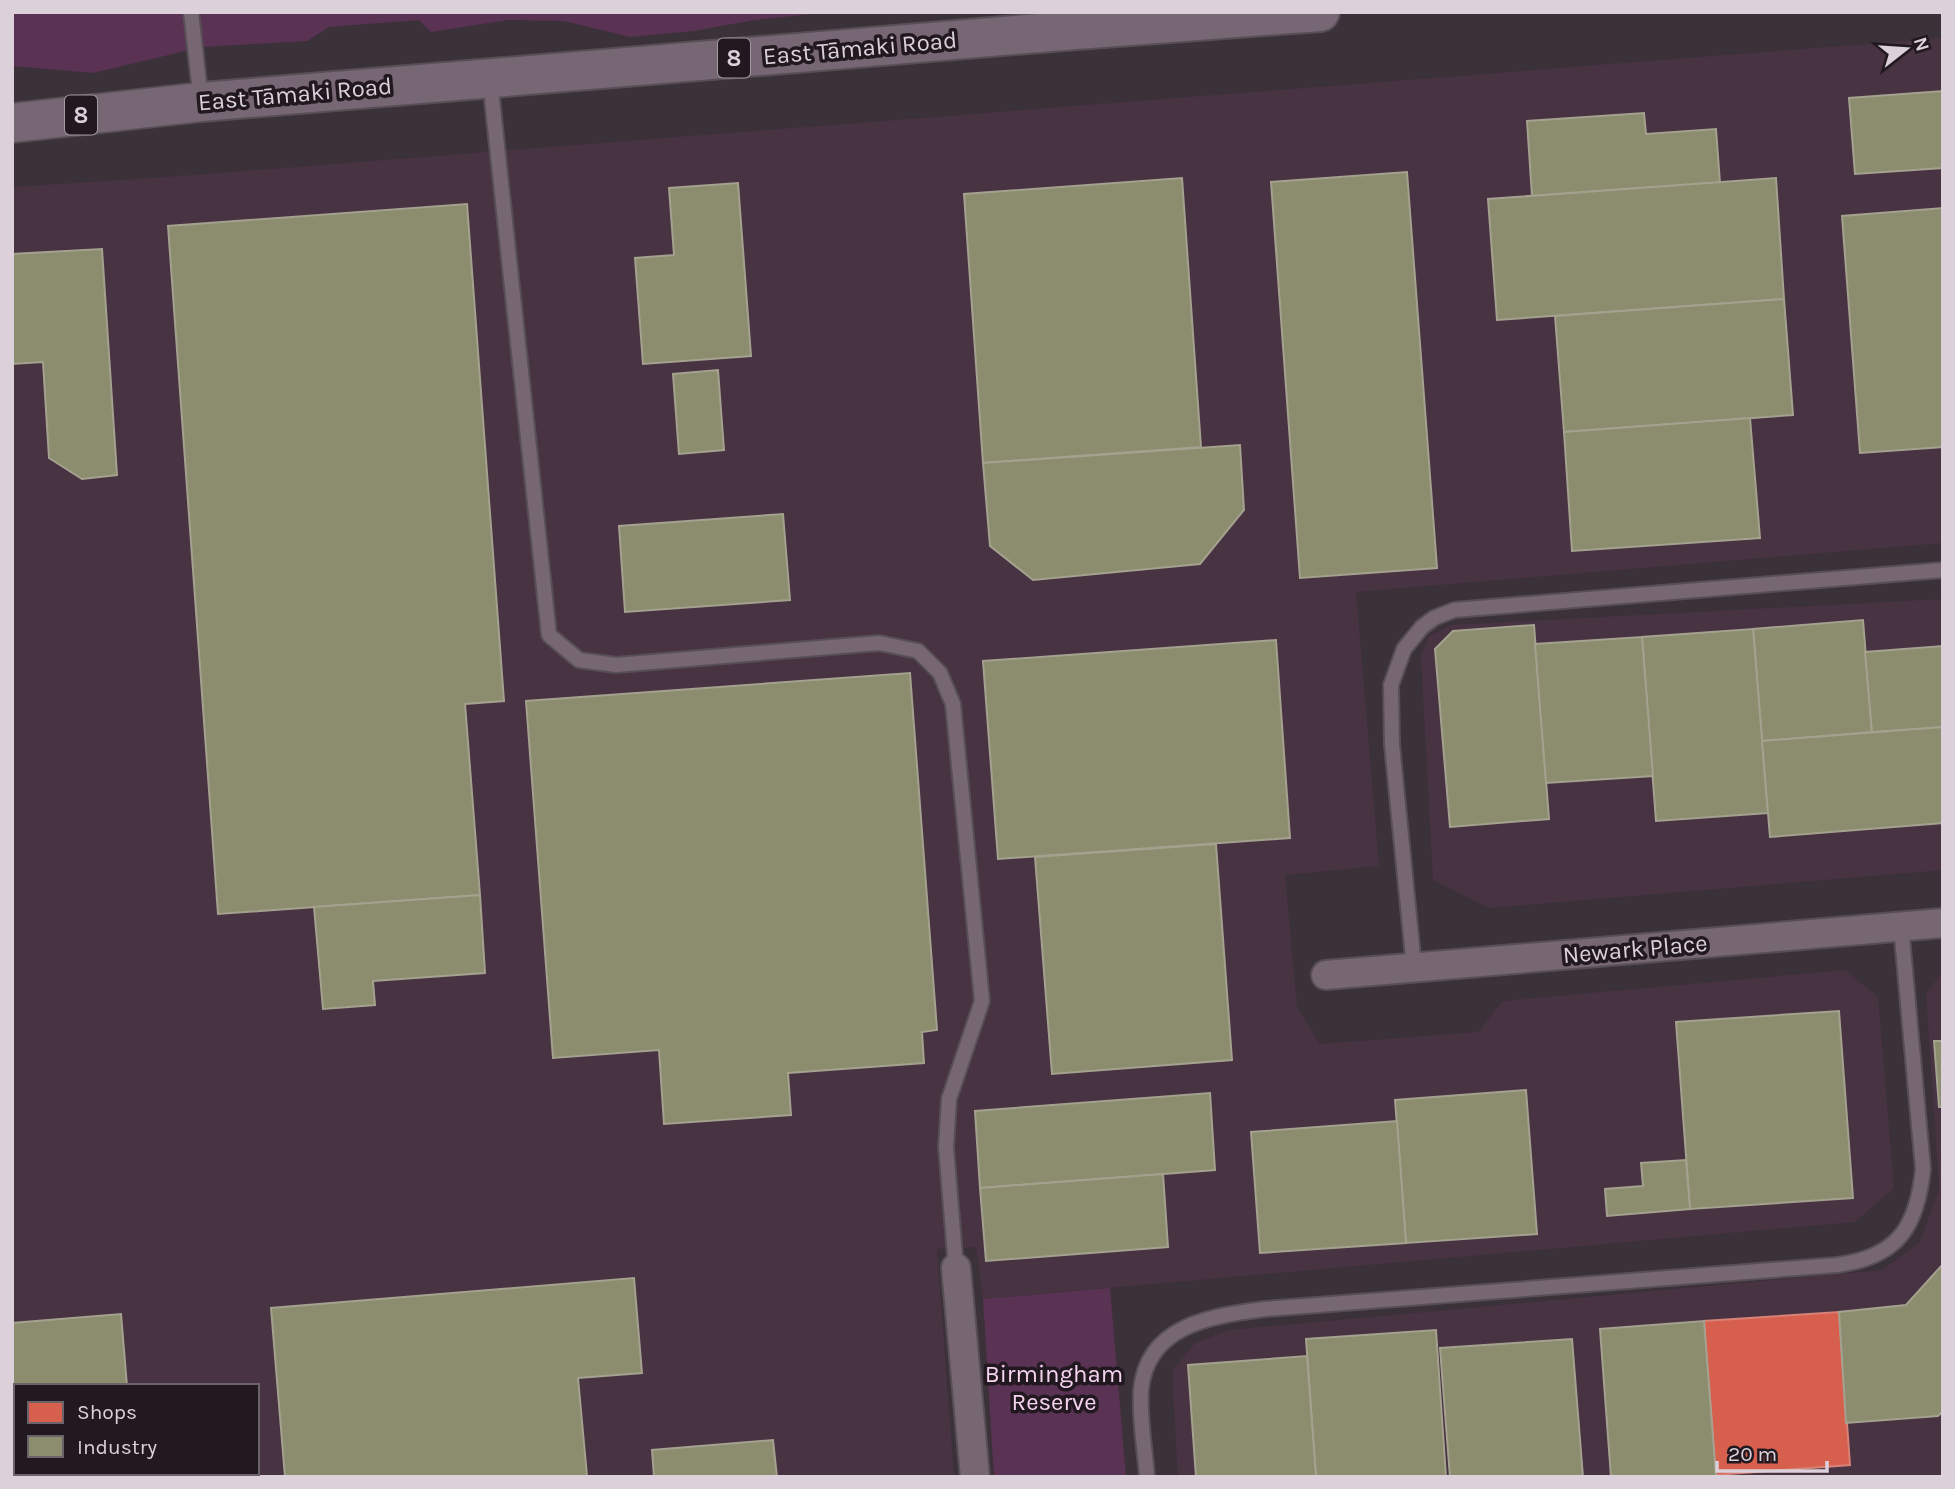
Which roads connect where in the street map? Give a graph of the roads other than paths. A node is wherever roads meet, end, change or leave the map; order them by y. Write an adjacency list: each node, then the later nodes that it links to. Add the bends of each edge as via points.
1 (191, 12): 6 (lane)
2 (1320, 12): 3 (main road, East Tāmaki Road / 8)
3 (1074, 21): 4 (main road, East Tāmaki Road / 8)
4 (490, 78): 6 (main road, East Tāmaki Road / 8); 14 (lane, via 549,635 579,660 616,665 878,643 918,651 940,673 953,704 982,1002 949,1099 946,1147)
5 (12, 102): 7 (main road, East Tāmaki Road / 8)
6 (201, 102): 7 (main road, East Tāmaki Road / 8)
7 (150, 106): 8 (main road, East Tāmaki Road / 8)
8 (12, 124)
9 (1943, 570): 12 (lane, via 1454,610 1422,627 1404,649 1391,685 1391,745)
10 (1943, 923): 11 (street, Newark Place)
11 (1901, 926): 12 (street, Newark Place); 16 (lane, via 1923,1169 1912,1220 1892,1244 1866,1259 1837,1265 1265,1308 1202,1320 1169,1336 1143,1377)
12 (1414, 967): 13 (street, Newark Place)
13 (1326, 975)
14 (957, 1268): 15 (street)
15 (975, 1477)
16 (1147, 1477)

